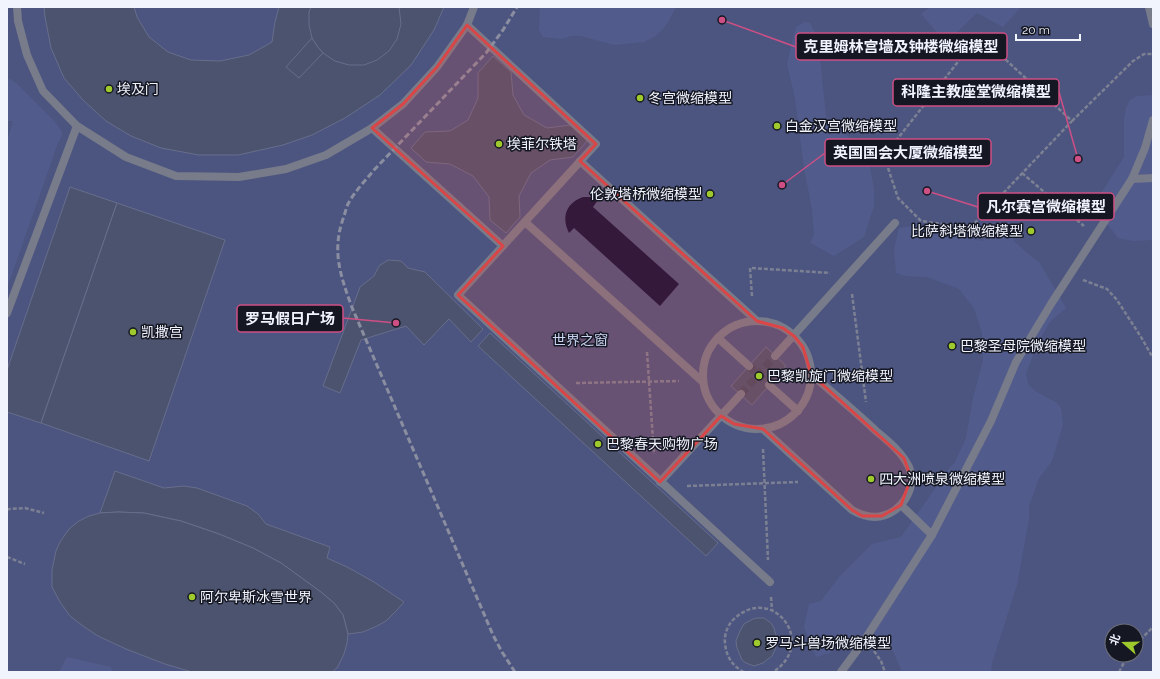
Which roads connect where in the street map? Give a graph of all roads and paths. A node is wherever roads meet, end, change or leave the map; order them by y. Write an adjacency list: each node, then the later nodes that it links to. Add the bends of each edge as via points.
1 (17, 7): 9 (street, via 27,55 43,91)
2 (474, 7): 5 (street)
3 (1149, 7): 4 (street)
4 (1153, 24)
5 (467, 25): 10 (street, via 437,67 403,104); 11 (street, via 596,144)
6 (1153, 54): 8 (path, via 1144,54 1133,61)
7 (1153, 120): 14 (street)
8 (1072, 121): 12 (path); 12 (path, via 979,35 884,156 898,198 921,221 970,228)
9 (77, 126): 10 (street, via 126,157 176,176 239,177 286,169 326,155); 22 (street)
10 (372, 128): 18 (street)
11 (580, 161): 15 (street); 23 (street)
12 (1022, 173): 17 (path)
13 (1153, 178): 14 (street)
14 (1132, 179): 17 (street)
15 (525, 222): 18 (street); 24 (street)
16 (895, 223): 20 (street)
17 (1095, 236): 21 (street)
18 (503, 246): 34 (street, via 458,296)
19 (750, 268): 20 (path)
20 (849, 274): 25 (street); 30 (path)
21 (1070, 275): 28 (path, via 1107,289 1117,300); 47 (street, via 1016,362 991,421)
22 (7, 313)
23 (756, 321): 25 (street, via 770,322); 26 (street, via 742,323)
24 (645, 329): 32 (path); 33 (street)
25 (794, 336): 27 (street); 31 (street, via 809,360)
26 (718, 338): 29 (street); 33 (street, via 708,352)
27 (775, 356)
28 (1153, 358)
29 (749, 366)
30 (862, 372): 31 (path); 39 (path)
31 (811, 374): 37 (street, via 808,394); 39 (street)
32 (649, 382): 33 (path); 34 (path); 42 (path)
33 (703, 382): 38 (street, via 706,395)
34 (554, 384): 42 (street)
35 (769, 385): 37 (street)
36 (741, 394): 38 (street)
37 (798, 411): 40 (street, via 788,420)
38 (721, 416): 40 (street, via 748,429); 42 (street)
39 (869, 424): 44 (street, via 901,454 910,468 910,488)
40 (763, 429): 41 (street); 43 (path)
41 (819, 481): 43 (path); 44 (street, via 862,516 882,516 893,512)
42 (661, 482): 43 (path); 50 (street)
43 (764, 483): 50 (path)
44 (901, 505): 47 (street)
45 (7, 510): 46 (path, via 26,508)
46 (44, 513)
47 (932, 535): 54 (street)
48 (7, 557): 49 (path)
49 (25, 564)
50 (770, 582): 51 (path)
51 (772, 610): 56 (path, via 750,608 732,620 727,629 726,651 730,660); 57 (path, via 788,624 792,635 792,647 788,658)
52 (1153, 627): 53 (path)
53 (1144, 636)
54 (864, 641): 58 (street); 59 (path, via 881,661)
55 (1124, 663): 60 (path)
56 (744, 672)
57 (773, 672)
58 (841, 672)
59 (885, 672)
60 (1119, 672)

